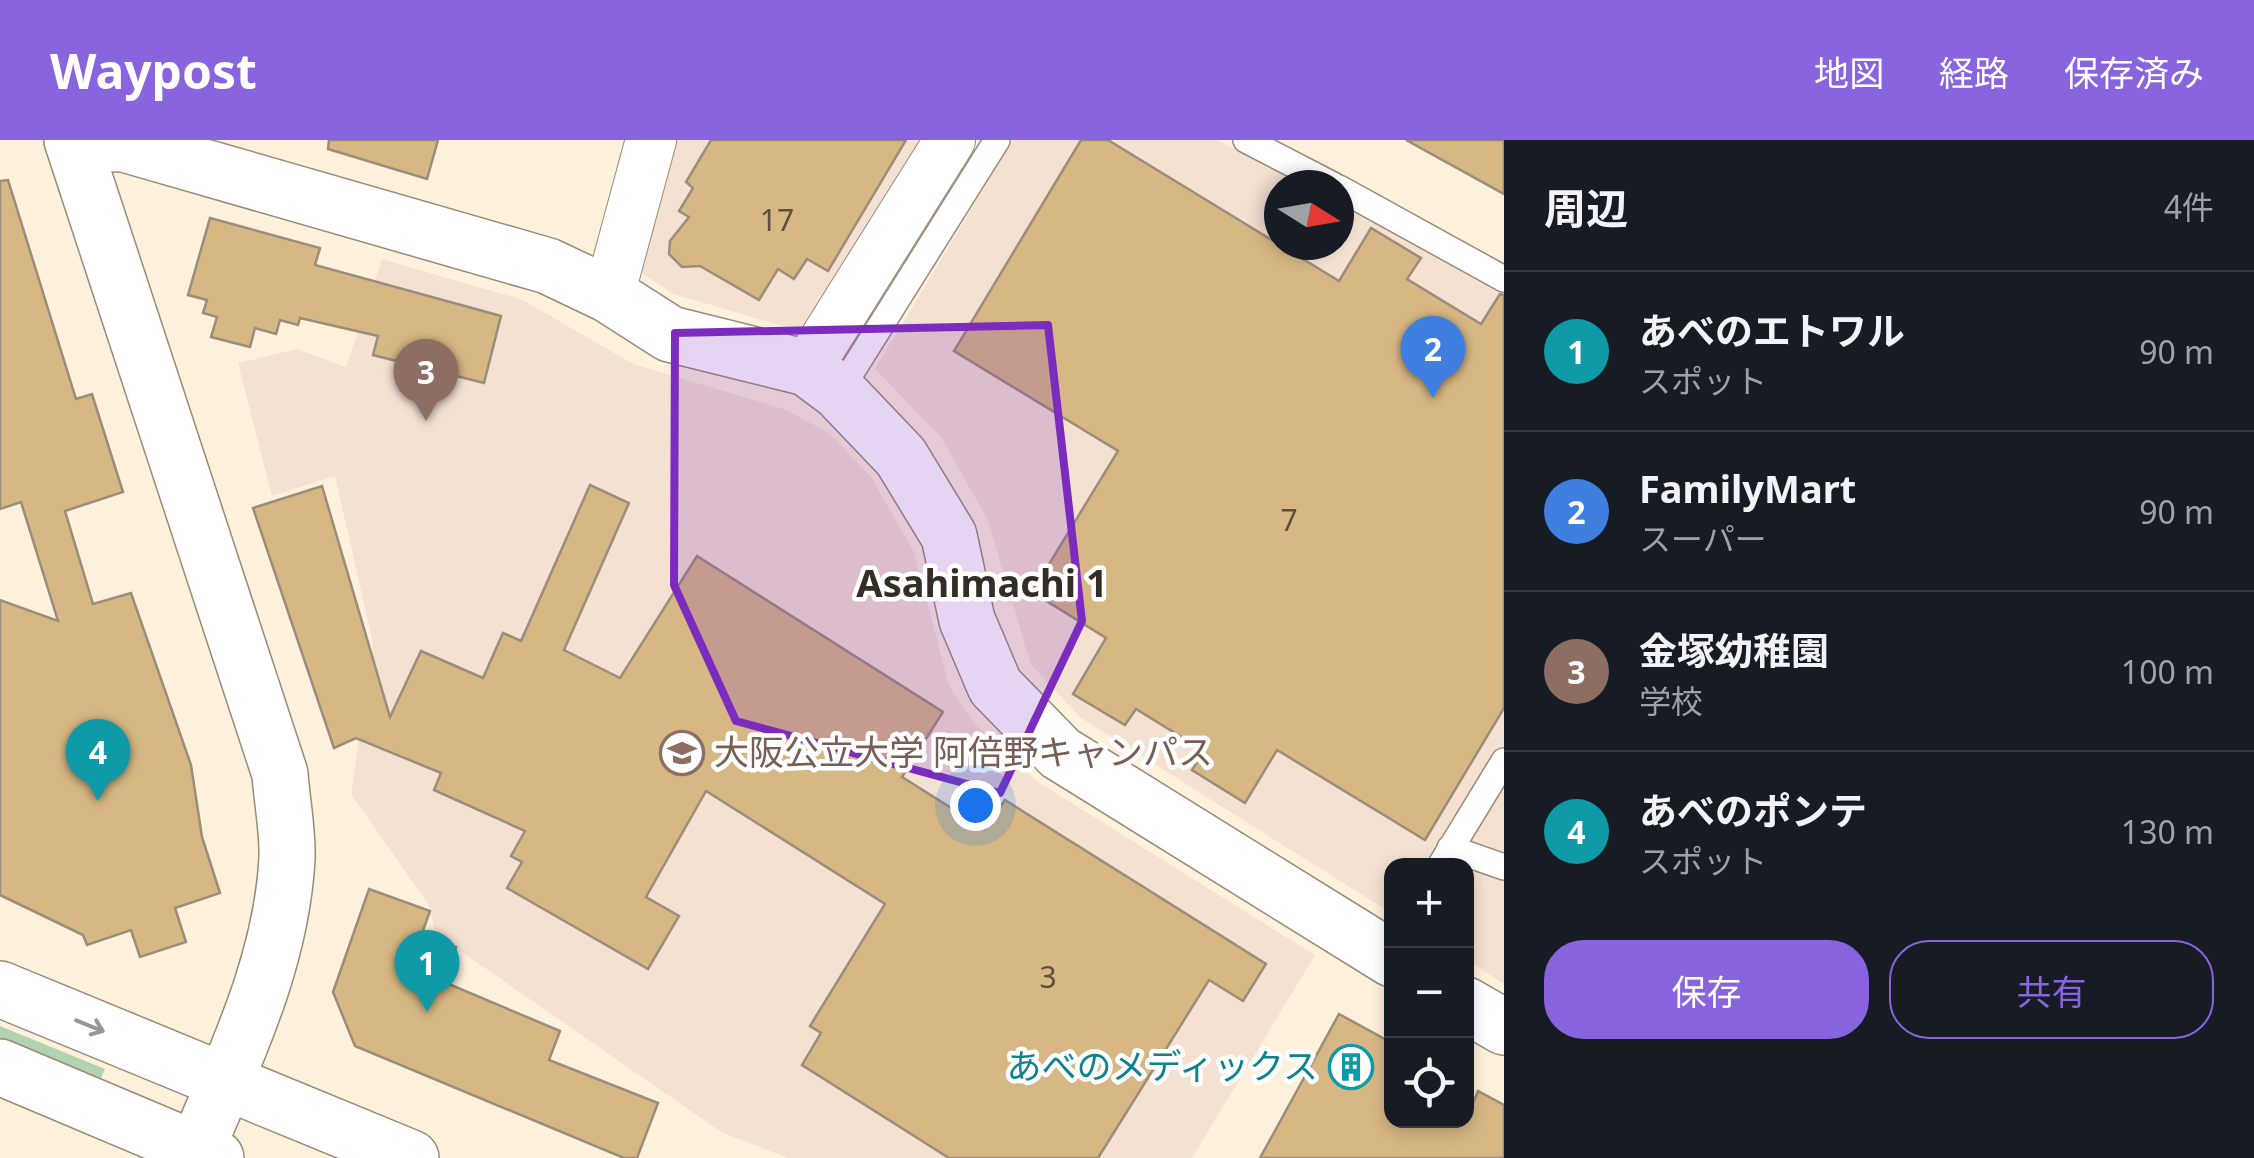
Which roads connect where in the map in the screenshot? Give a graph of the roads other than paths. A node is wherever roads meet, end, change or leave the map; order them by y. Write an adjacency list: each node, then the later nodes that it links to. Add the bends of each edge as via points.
1 (651, 140): 9 (street)
2 (950, 140): 10 (street)
3 (997, 140): 10 (lane)
4 (1246, 140): 6 (lane)
5 (73, 142): 9 (street, via 124,144 548,266); 19 (street, via 280,774 287,856 277,936)
6 (1305, 170)
7 (1354, 196): 8 (lane)
8 (1504, 279)
9 (610, 295): 10 (street, via 670,334)
10 (823, 380): 14 (street, via 901,457 949,536 968,620 996,686 1060,753)
11 (1504, 761): 12 (lane)
12 (1445, 857): 13 (lane)
13 (1504, 867)
14 (1384, 951)
15 (0, 989): 19 (street, one-way to 19)
16 (1474, 1010): 17 (street)
17 (1504, 1028)
18 (0, 1067): 20 (street)
19 (226, 1082): 20 (street); 21 (street)
20 (202, 1155)
21 (411, 1158)

